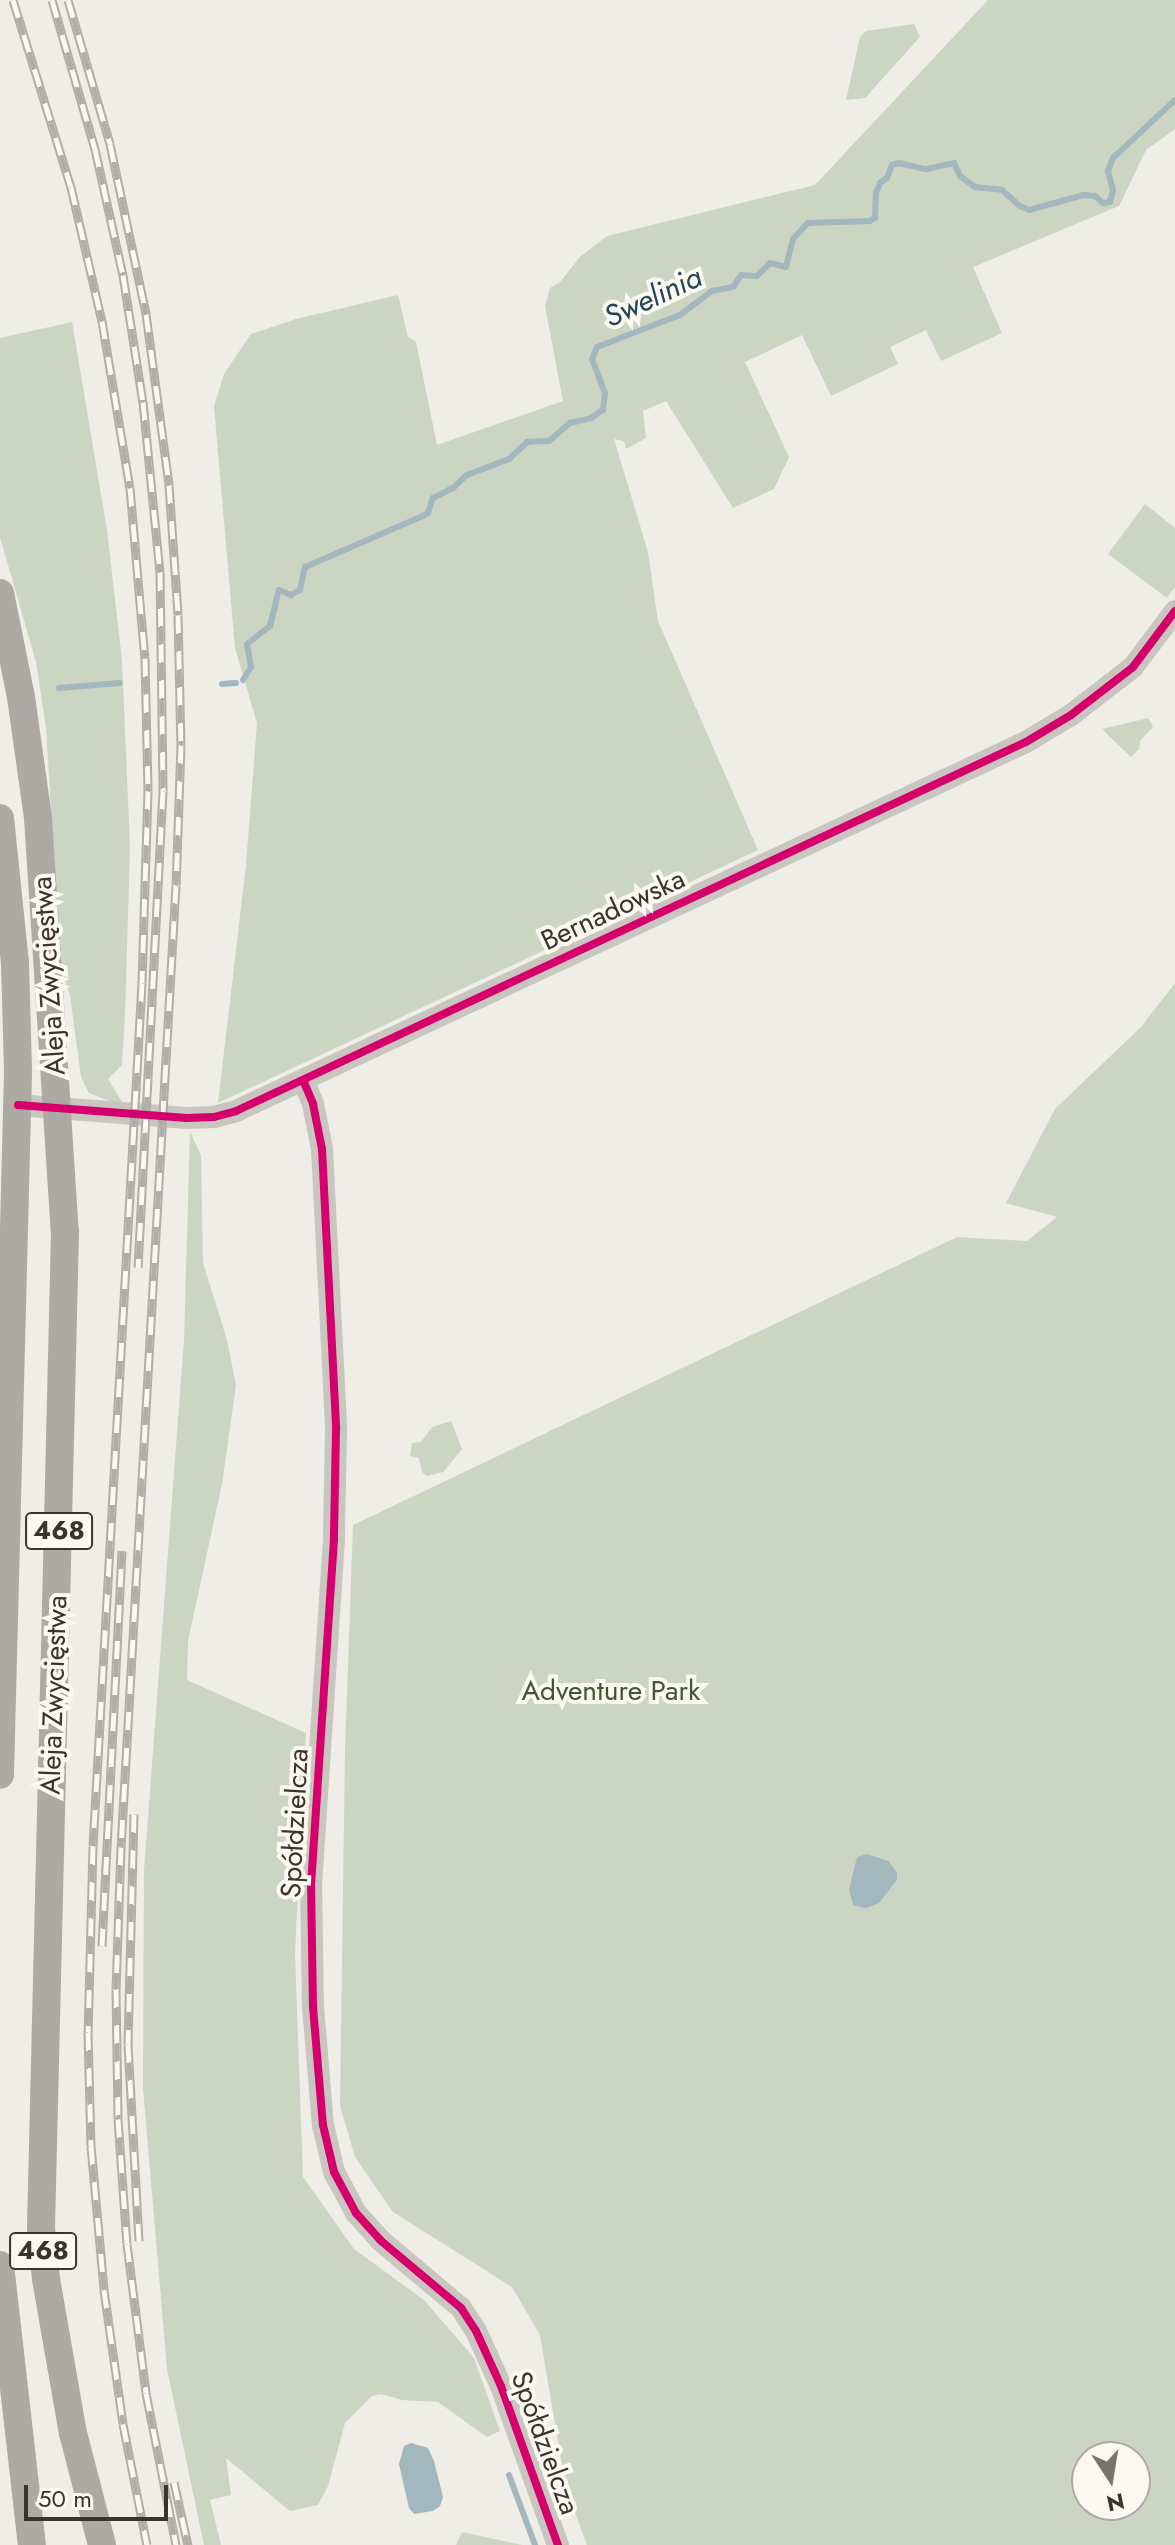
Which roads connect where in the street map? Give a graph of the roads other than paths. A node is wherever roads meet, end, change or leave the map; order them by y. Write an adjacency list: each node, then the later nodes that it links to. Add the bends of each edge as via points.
1 (0, 593): 6 (main road, Aleja Zwycięstwa / 468, via 38,818)
2 (1175, 611): 4 (street, Bernadowska, via 1133,667 1026,742)
3 (0, 818): 5 (main road, Aleja Zwycięstwa / 468, via 15,963)
4 (303, 1080): 6 (street, Bernadowska, via 214,1117); 11 (street, Spółdzielcza, via 322,1149 336,1430 334,1539 311,1881 313,2007 327,2150 356,2213 461,2308 476,2331 497,2374)
5 (18, 1105): 6 (street, Bernadowska); 7 (main road, Aleja Zwycięstwa / 468)
6 (59, 1110): 10 (main road, Aleja Zwycięstwa / 468, via 66,1292 41,2228 73,2433)
7 (0, 1775)
8 (0, 2265): 9 (main road, 468)
9 (32, 2545)
10 (102, 2545)
11 (558, 2545)

